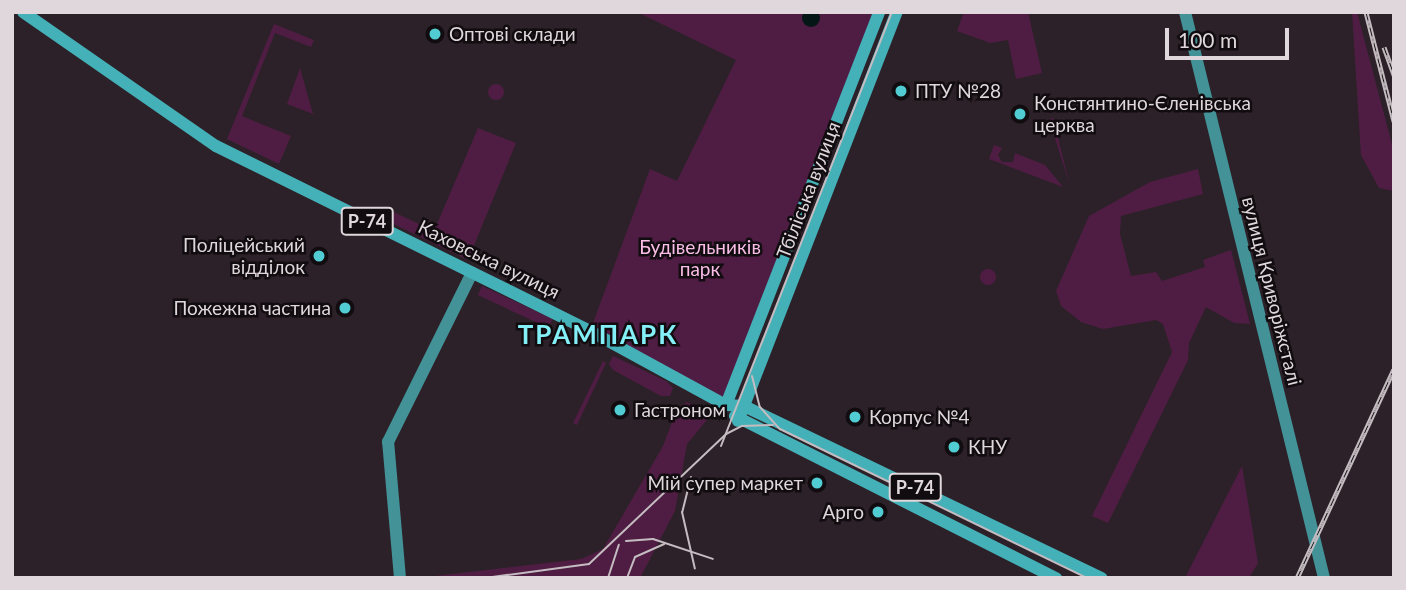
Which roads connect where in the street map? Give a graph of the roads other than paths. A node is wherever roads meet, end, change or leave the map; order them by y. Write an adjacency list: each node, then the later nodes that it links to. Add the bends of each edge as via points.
1 (23, 12): 5 (main road, Каховська вулиця / Р-74, via 216,146)
2 (879, 12): 6 (main road, Тбіліська вулиця)
3 (897, 12): 7 (main road, Тбіліська вулиця)
4 (1185, 12): 12 (main road, вулиця Криворіжсталі)
5 (472, 273): 6 (main road, Каховська вулиця / Р-74); 9 (main road, via 388,442)
6 (726, 405): 7 (main road, Р-74); 8 (main road, Р-74)
7 (744, 406): 8 (main road, Тбіліська вулиця); 11 (main road, Р-74)
8 (738, 421): 10 (main road, Р-74)
9 (400, 578)
10 (1056, 578)
11 (1102, 578)
12 (1324, 578)

